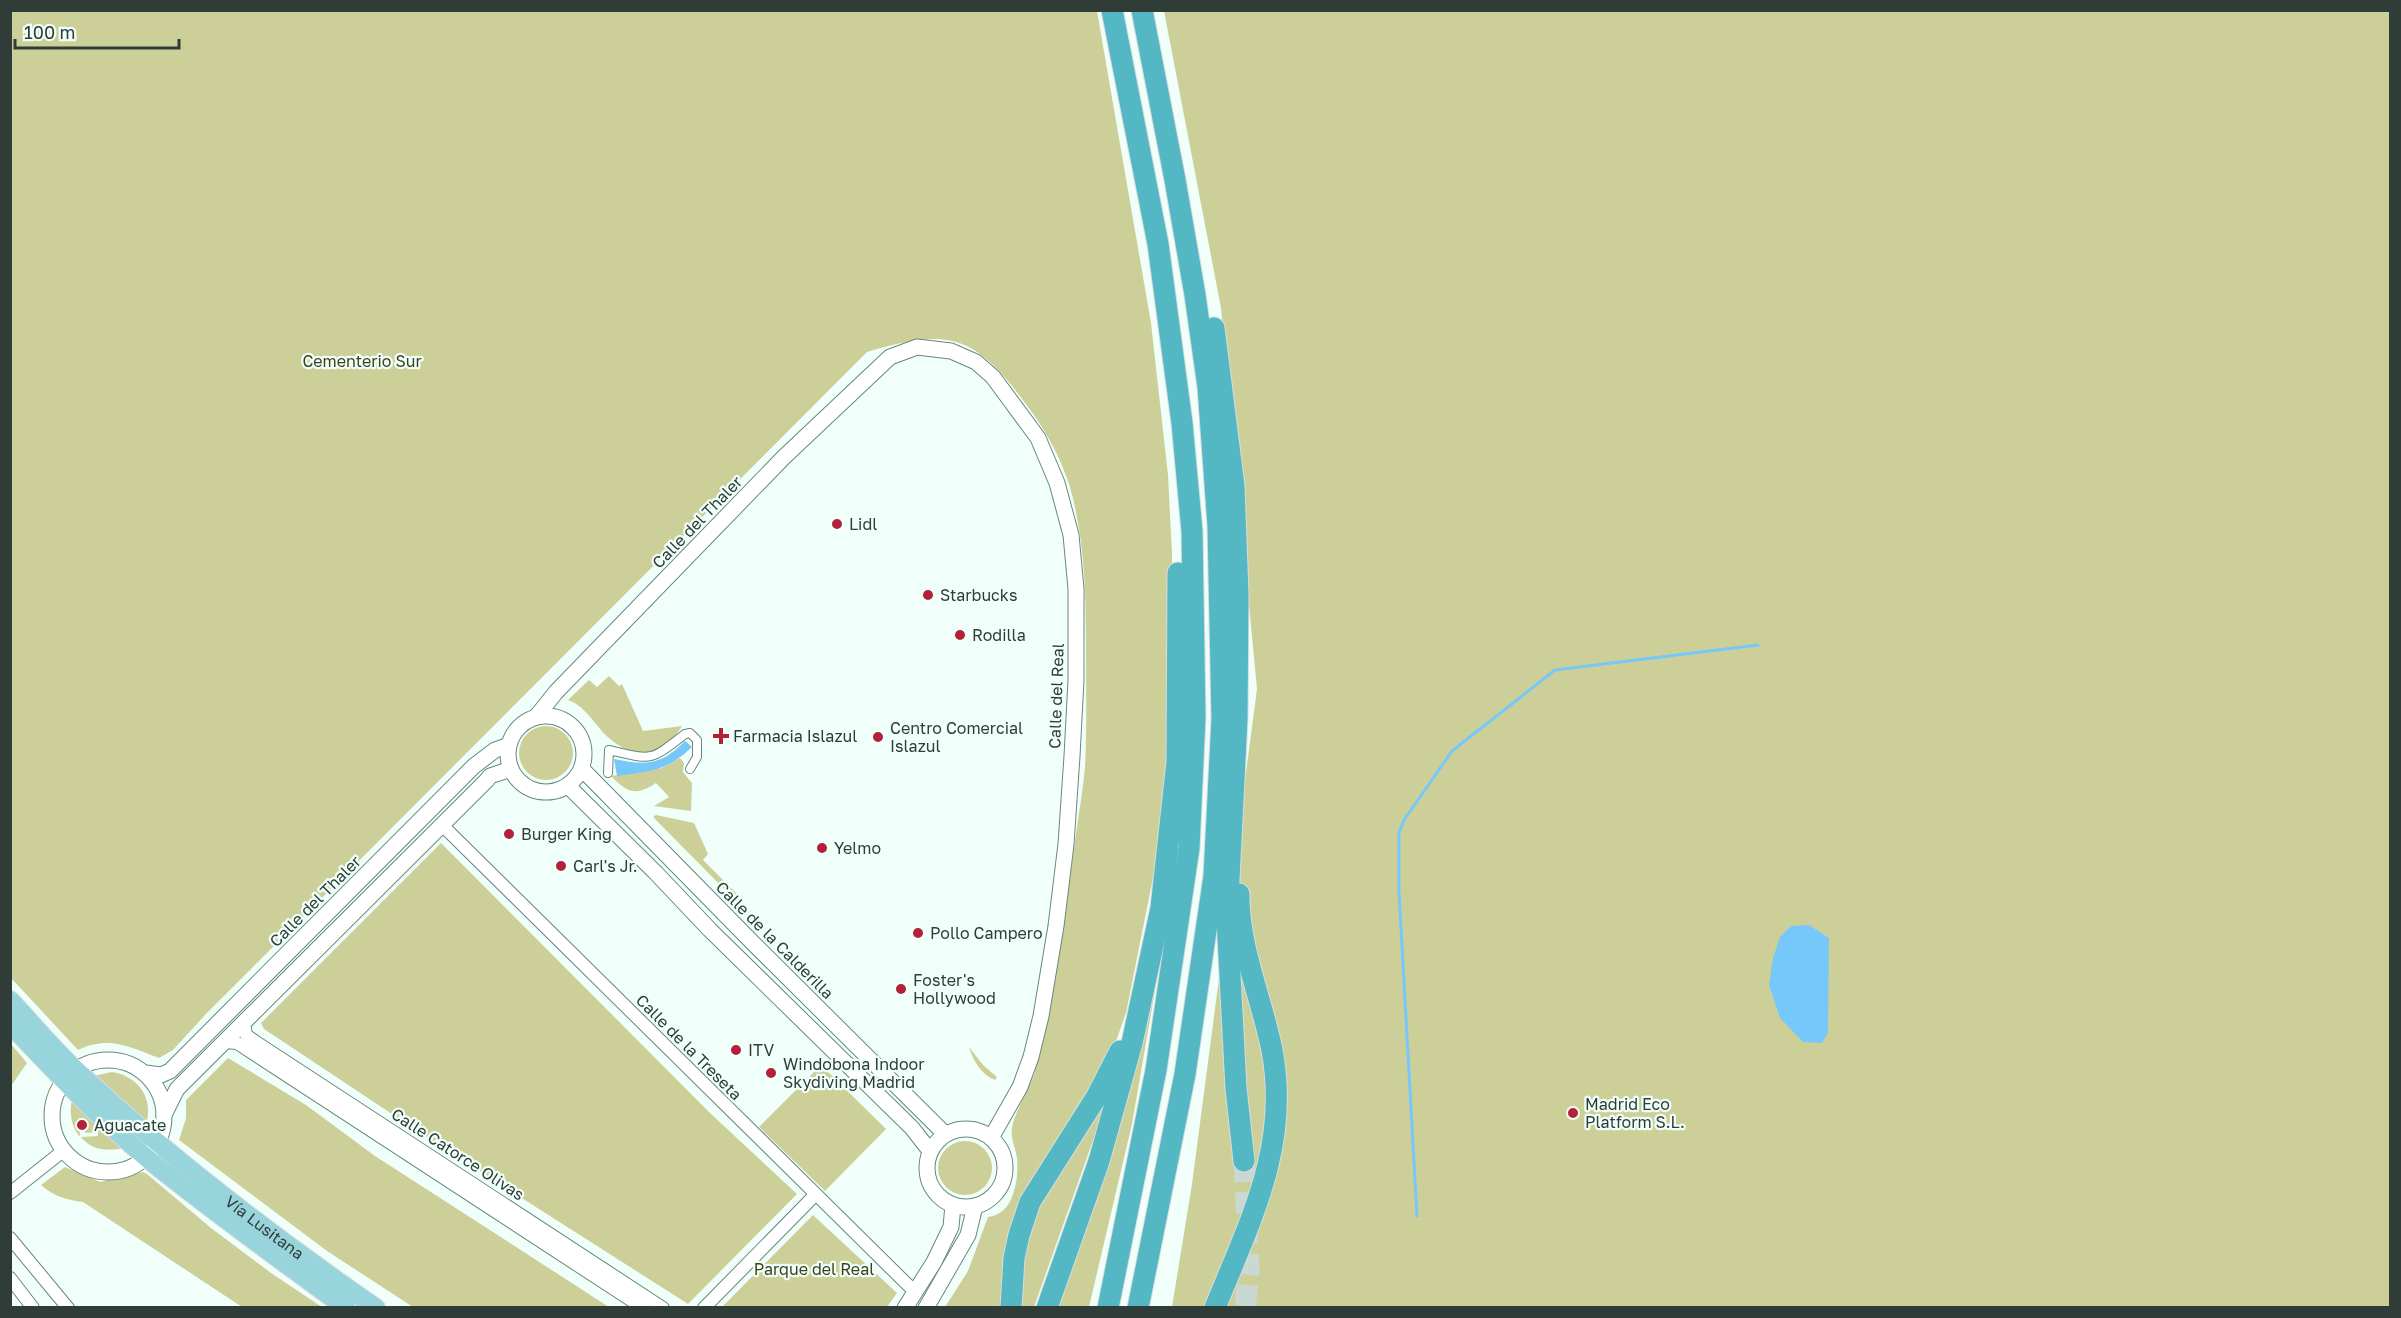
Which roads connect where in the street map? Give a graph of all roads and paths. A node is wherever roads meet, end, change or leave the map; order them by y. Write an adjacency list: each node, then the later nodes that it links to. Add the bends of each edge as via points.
1 (1112, 10): 3 (highway)
2 (1142, 10): 4 (highway)
3 (1143, 176): 15 (highway, via 1166,378 1179,552 1177,762); 48 (highway, via 1158,244 1182,423 1192,531 1195,717 1187,860 1156,1070)
4 (1175, 180): 6 (highway, via 1202,254 1209,294 1234,486); 49 (highway, via 1208,387 1218,526 1222,719 1212,888 1185,1074)
5 (890, 357): 7 (street, Calle del Thaler, via 784,457); 24 (street, Calle del Real, via 917,347 951,351 976,362 993,377 1041,443 1071,536 1076,589 1076,680 1066,844 1056,926 1031,1056)
6 (1238, 594): 29 (highway, via 1237,719 1227,919 1235,1077); 50 (highway, via 1244,681 1239,899 1248,957 1271,1049 1277,1115 1264,1182)
7 (536, 717): 8 (street, via 519,727); 10 (street, via 553,716 569,722 580,735 585,752)
8 (509, 745): 9 (street); 20 (street, Calle del Thaler, via 474,766 170,1071 161,1075)
9 (511, 769): 13 (street, via 532,790 551,792); 14 (street, via 490,776)
10 (582, 769): 13 (street); 23 (street, Calle de la Calderilla)
11 (690, 769): 12 (street, via 697,757 697,740 685,734 659,755 645,758 609,750)
12 (608, 773)
13 (568, 786): 27 (street)
14 (442, 825): 17 (street); 31 (street, Calle de la Treseta)
15 (1165, 870): 46 (highway, via 1139,992 1124,1040 1097,1096 1030,1202 1014,1258); 47 (highway, via 1161,908 1132,1043 1099,1161)
16 (10, 1000): 21 (main road)
17 (244, 1022): 19 (street); 42 (street, Calle Catorce Olivas, via 246,1035 256,1042)
18 (10, 1024): 21 (main road)
19 (225, 1041): 22 (street, via 177,1089); 41 (street, Calle Catorce Olivas, via 237,1043)
20 (145, 1073): 21 (street, via 109,1060 89,1063); 22 (street, via 160,1092)
21 (70, 1075): 25 (main road, Vía Lusitana); 26 (street, via 57,1096 52,1114 54,1133); 28 (main road, Vía Lusitana)
22 (164, 1115): 25 (street)
23 (945, 1134): 24 (street, via 977,1130); 27 (street)
24 (992, 1138): 33 (street, via 1005,1169 1001,1185 990,1198)
25 (158, 1142): 28 (street); 40 (main road, Vía Lusitana, via 281,1242)
26 (63, 1151): 28 (street, via 90,1170 108,1173 125,1170); 30 (street)
27 (930, 1151): 32 (street, via 930,1183 939,1197)
28 (147, 1158): 39 (main road, Vía Lusitana)
29 (1244, 1161)
30 (10, 1193)
31 (815, 1195): 36 (street, Calle de la Treseta); 43 (street)
32 (953, 1205): 33 (street); 36 (street, via 951,1227)
33 (975, 1206): 45 (street, via 968,1235)
34 (10, 1238): 38 (street)
35 (10, 1278): 37 (street)
36 (915, 1292): 44 (street)
37 (33, 1308)
38 (68, 1308)
39 (346, 1308)
40 (376, 1308)
41 (642, 1308)
42 (663, 1308)
43 (704, 1308)
44 (905, 1308)
45 (926, 1308)
46 (1011, 1308)
47 (1047, 1308)
48 (1108, 1308)
49 (1138, 1308)
50 (1215, 1308)

